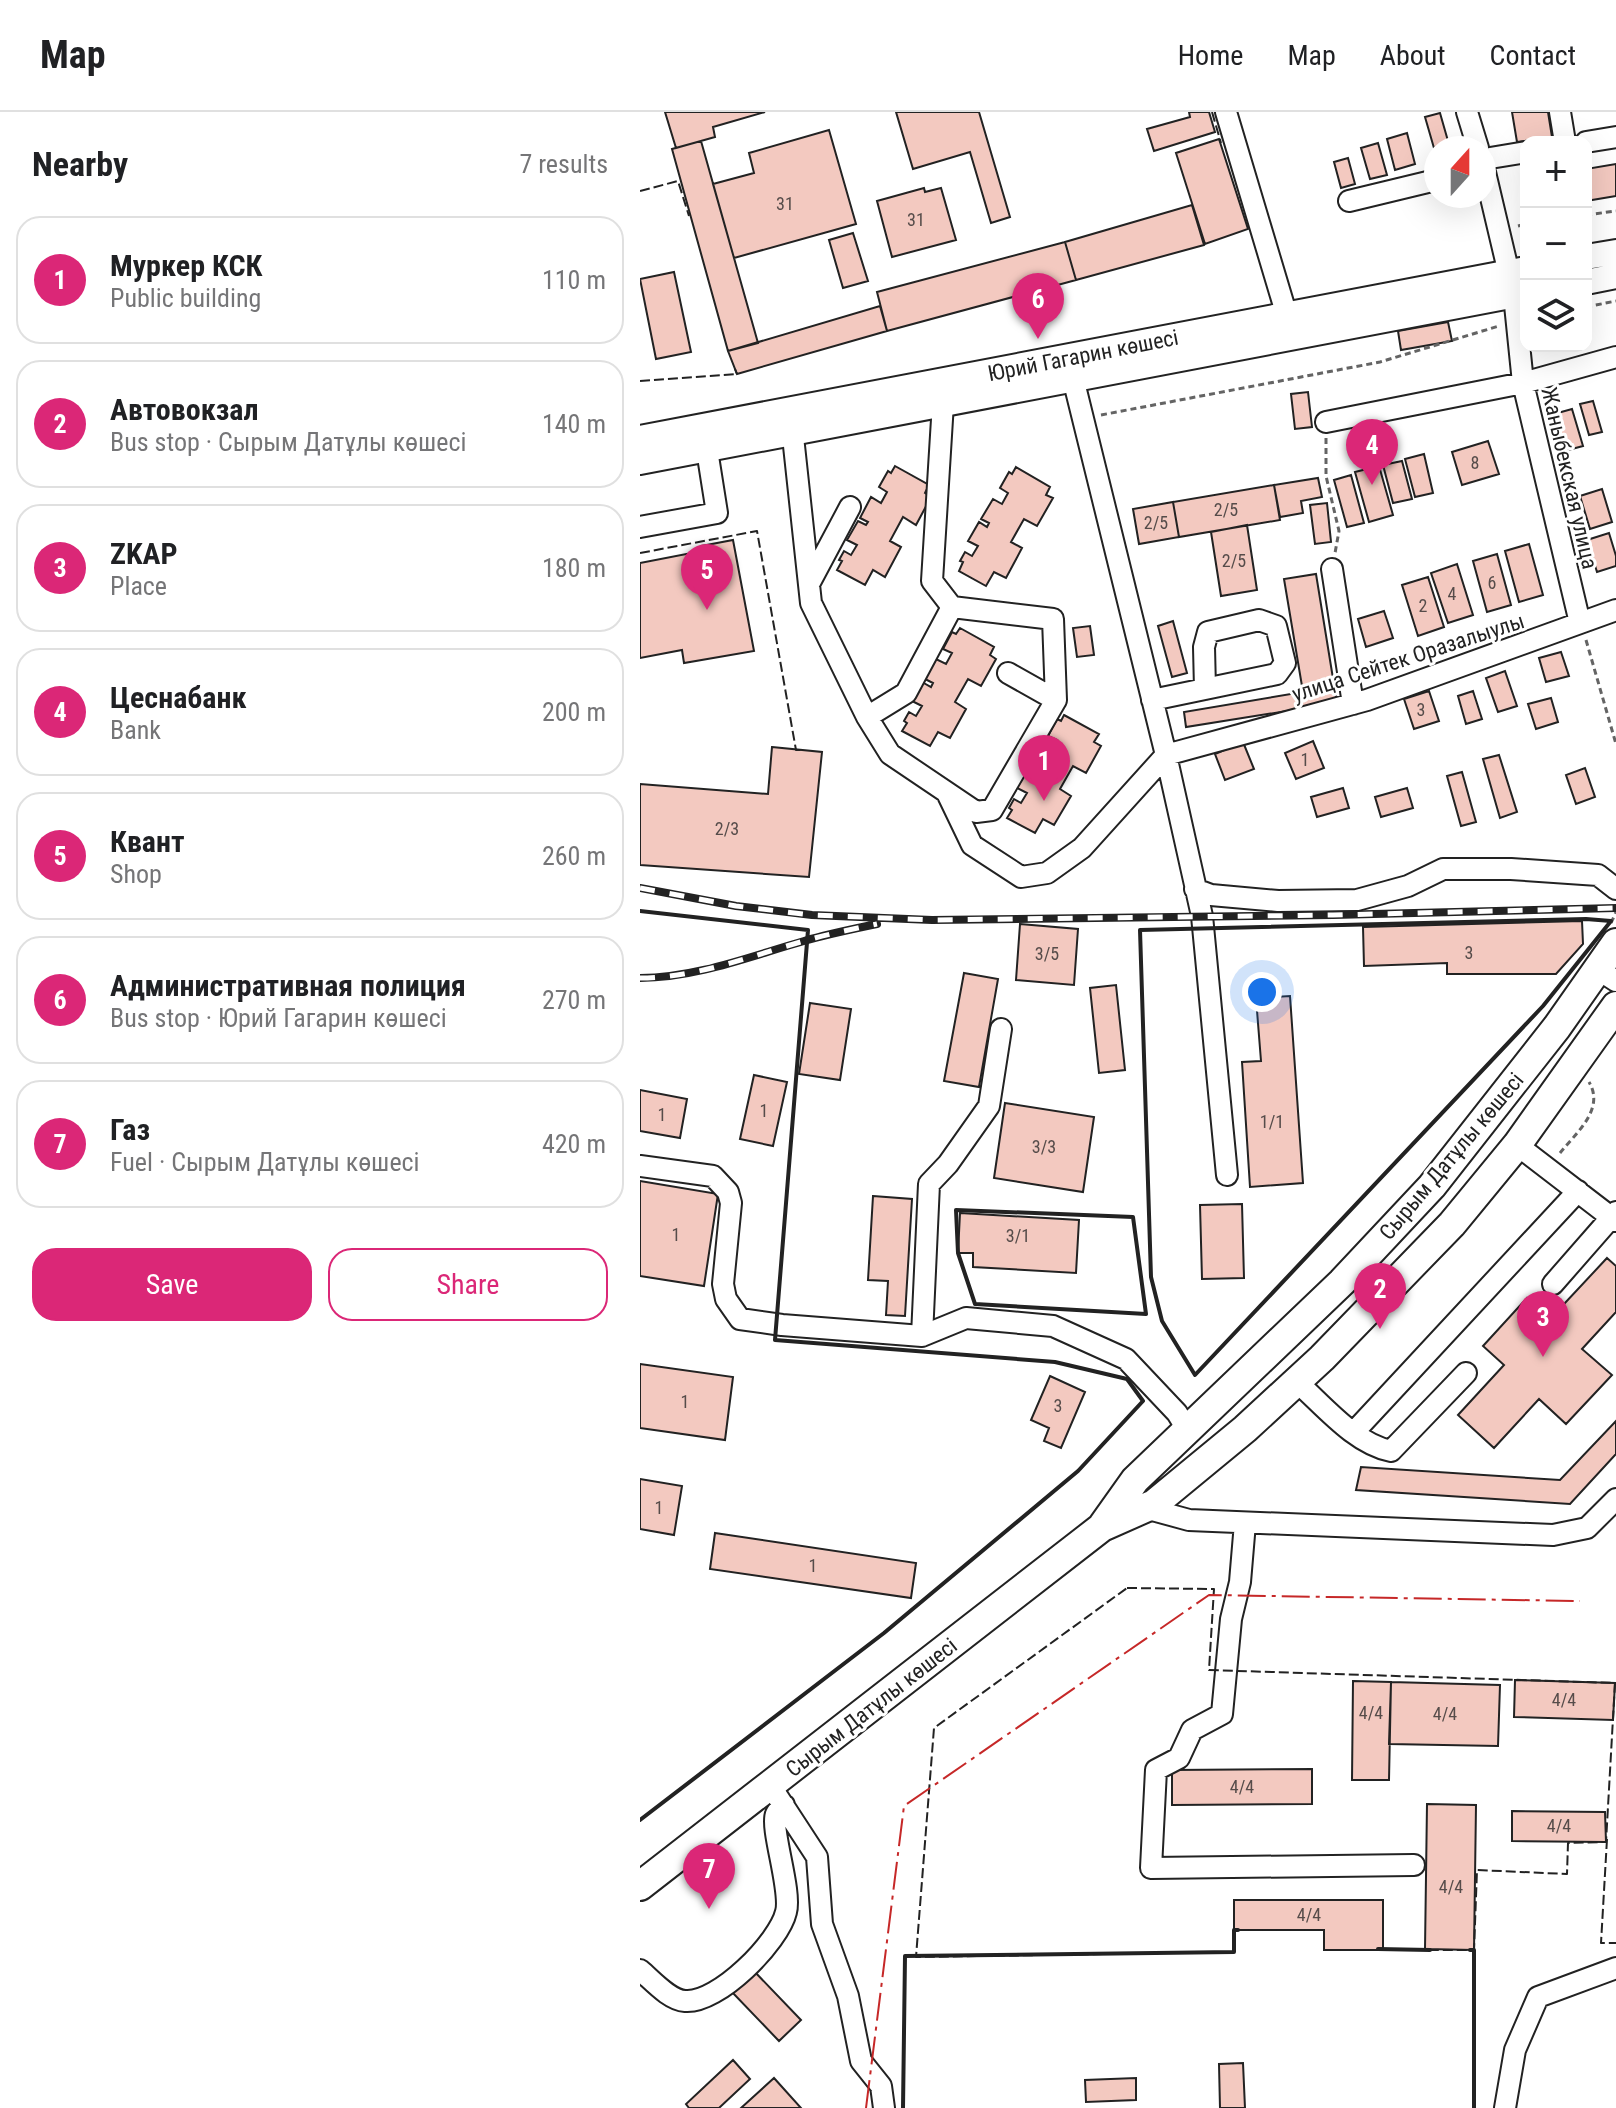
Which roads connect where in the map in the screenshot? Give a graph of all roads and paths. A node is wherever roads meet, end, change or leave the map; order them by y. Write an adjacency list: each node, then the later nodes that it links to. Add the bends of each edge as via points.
1 (1226, 112): 22 (street)
2 (1467, 112): 4 (street)
3 (1560, 112): 5 (street)
4 (1474, 136)
5 (1564, 136)
6 (1616, 137): 7 (street)
7 (1592, 141)
8 (1520, 153): 9 (street)
9 (1496, 157)
10 (1424, 183): 11 (street)
11 (1349, 201)
12 (1496, 208): 19 (street, Жаныбекская улица)
13 (1616, 211): 14 (path)
14 (1592, 214)
15 (1616, 252): 16 (main road)
16 (1592, 256)
17 (1616, 276): 18 (main road)
18 (1592, 281)
19 (1518, 282): 22 (main road, Юрий Гагарин көшесі); 23 (street, Жаныбекская улица); 25 (main road, Юрий Гагарин көшесі)
20 (1616, 301): 21 (path)
21 (1592, 306)
22 (1287, 316): 25 (main road, Юрий Гагарин көшесі)
23 (1516, 320): 26 (street, Жаныбекская улица); 28 (path, via 1380,362)
24 (1616, 357): 26 (street)
25 (1070, 368): 27 (main road, Юрий Гагарин көшесі); 28 (street); 29 (main road, Юрий Гагарин көшесі)
26 (1523, 383): 30 (street); 40 (street, Жаныбекская улица)
27 (943, 403): 29 (main road, Юрий Гагарин көшесі); 38 (street, via 932,581)
28 (1082, 418): 44 (street)
29 (791, 421): 31 (main road, Юрий Гагарин көшесі); 32 (main road, Юрий Гагарин көшесі); 37 (street)
30 (1326, 422): 36 (path, via 1326,476 1339,531)
31 (640, 438)
32 (707, 450): 33 (main road, Юрий Гагарин көшесі); 35 (street, via 717,513)
33 (640, 462)
34 (850, 507): 37 (street)
35 (640, 527)
36 (1332, 569): 45 (street)
37 (809, 584): 46 (street, via 811,603)
38 (952, 607): 43 (street, via 1053,619); 46 (street, via 906,693)
39 (1616, 610): 40 (street, улица Сейтек Оразалыулы)
40 (1580, 623): 45 (street, улица Сейтек Оразалыулы); 47 (path)
41 (1008, 673): 43 (street)
42 (1205, 689): 42 (street, via 1277,674 1285,663 1276,626 1259,620 1208,632); 44 (street)
43 (1056, 700): 49 (street, via 992,810 976,812)
44 (1152, 700): 48 (street)
45 (1353, 704): 48 (street, улица Сейтек Оразалыулы)
46 (867, 717): 49 (street, via 890,754)
47 (1616, 744)
48 (1166, 755): 49 (street, via 1082,848 1047,873 1021,877 972,845); 50 (street)
49 (947, 793)
50 (1195, 889): 51 (street, via 1278,901 1357,900 1408,886 1443,869 1569,871 1598,875); 60 (street, via 1206,940)
51 (1616, 889)
52 (1616, 943): 53 (highway, Сырым Датұлы көшесі)
53 (1607, 975): 67 (highway, Сырым Датұлы көшесі, via 1557,1027 1432,1186 1342,1282)
54 (1613, 1017): 56 (highway, Сырым Датұлы көшесі)
55 (1001, 1029): 64 (street, via 989,1106 929,1184)
56 (1572, 1068): 57 (highway, Сырым Датұлы көшесі); 59 (path, via 1590,1082 1596,1103)
57 (1517, 1145): 59 (street); 66 (highway, Сырым Датұлы көшесі, via 1452,1224)
58 (640, 1166): 64 (street, via 713,1176 728,1192 723,1284 740,1319)
59 (1548, 1169): 61 (street)
60 (1227, 1175)
61 (1578, 1191): 62 (street); 70 (street)
62 (1615, 1217): 63 (street)
63 (1553, 1284)
64 (922, 1336): 68 (street, via 966,1318 1053,1326 1126,1359)
65 (1466, 1373): 70 (street, via 1391,1451)
66 (1297, 1382): 69 (highway, Сырым Датұлы көшесі); 70 (street)
67 (1218, 1400): 68 (highway, Сырым Датұлы көшесі); 69 (highway)
68 (1187, 1429): 74 (highway, Сырым Датұлы көшесі, via 1135,1480)
69 (1245, 1429): 72 (highway, Сырым Датұлы көшесі)
70 (1354, 1432)
71 (1616, 1499): 73 (street, via 1587,1528 1553,1535)
72 (1145, 1508): 73 (street, via 1189,1520); 74 (highway, Сырым Датұлы көшесі)
73 (1245, 1523): 76 (street, via 1222,1714 1192,1730 1179,1758 1156,1770 1151,1868)
74 (1102, 1527): 75 (highway, Сырым Датұлы көшесі)
75 (777, 1795): 77 (highway, Сырым Датұлы көшесі); 79 (street, via 775,1819 787,1911 771,1940 707,1998 684,2002); 80 (street, via 817,1857 822,1924 848,1996 861,2061 881,2086)
76 (1414, 1865)
77 (640, 1886)
78 (1616, 1968): 81 (street, via 1538,1997 1515,2050)
79 (640, 1970)
80 (884, 2108)
81 (1505, 2108)

